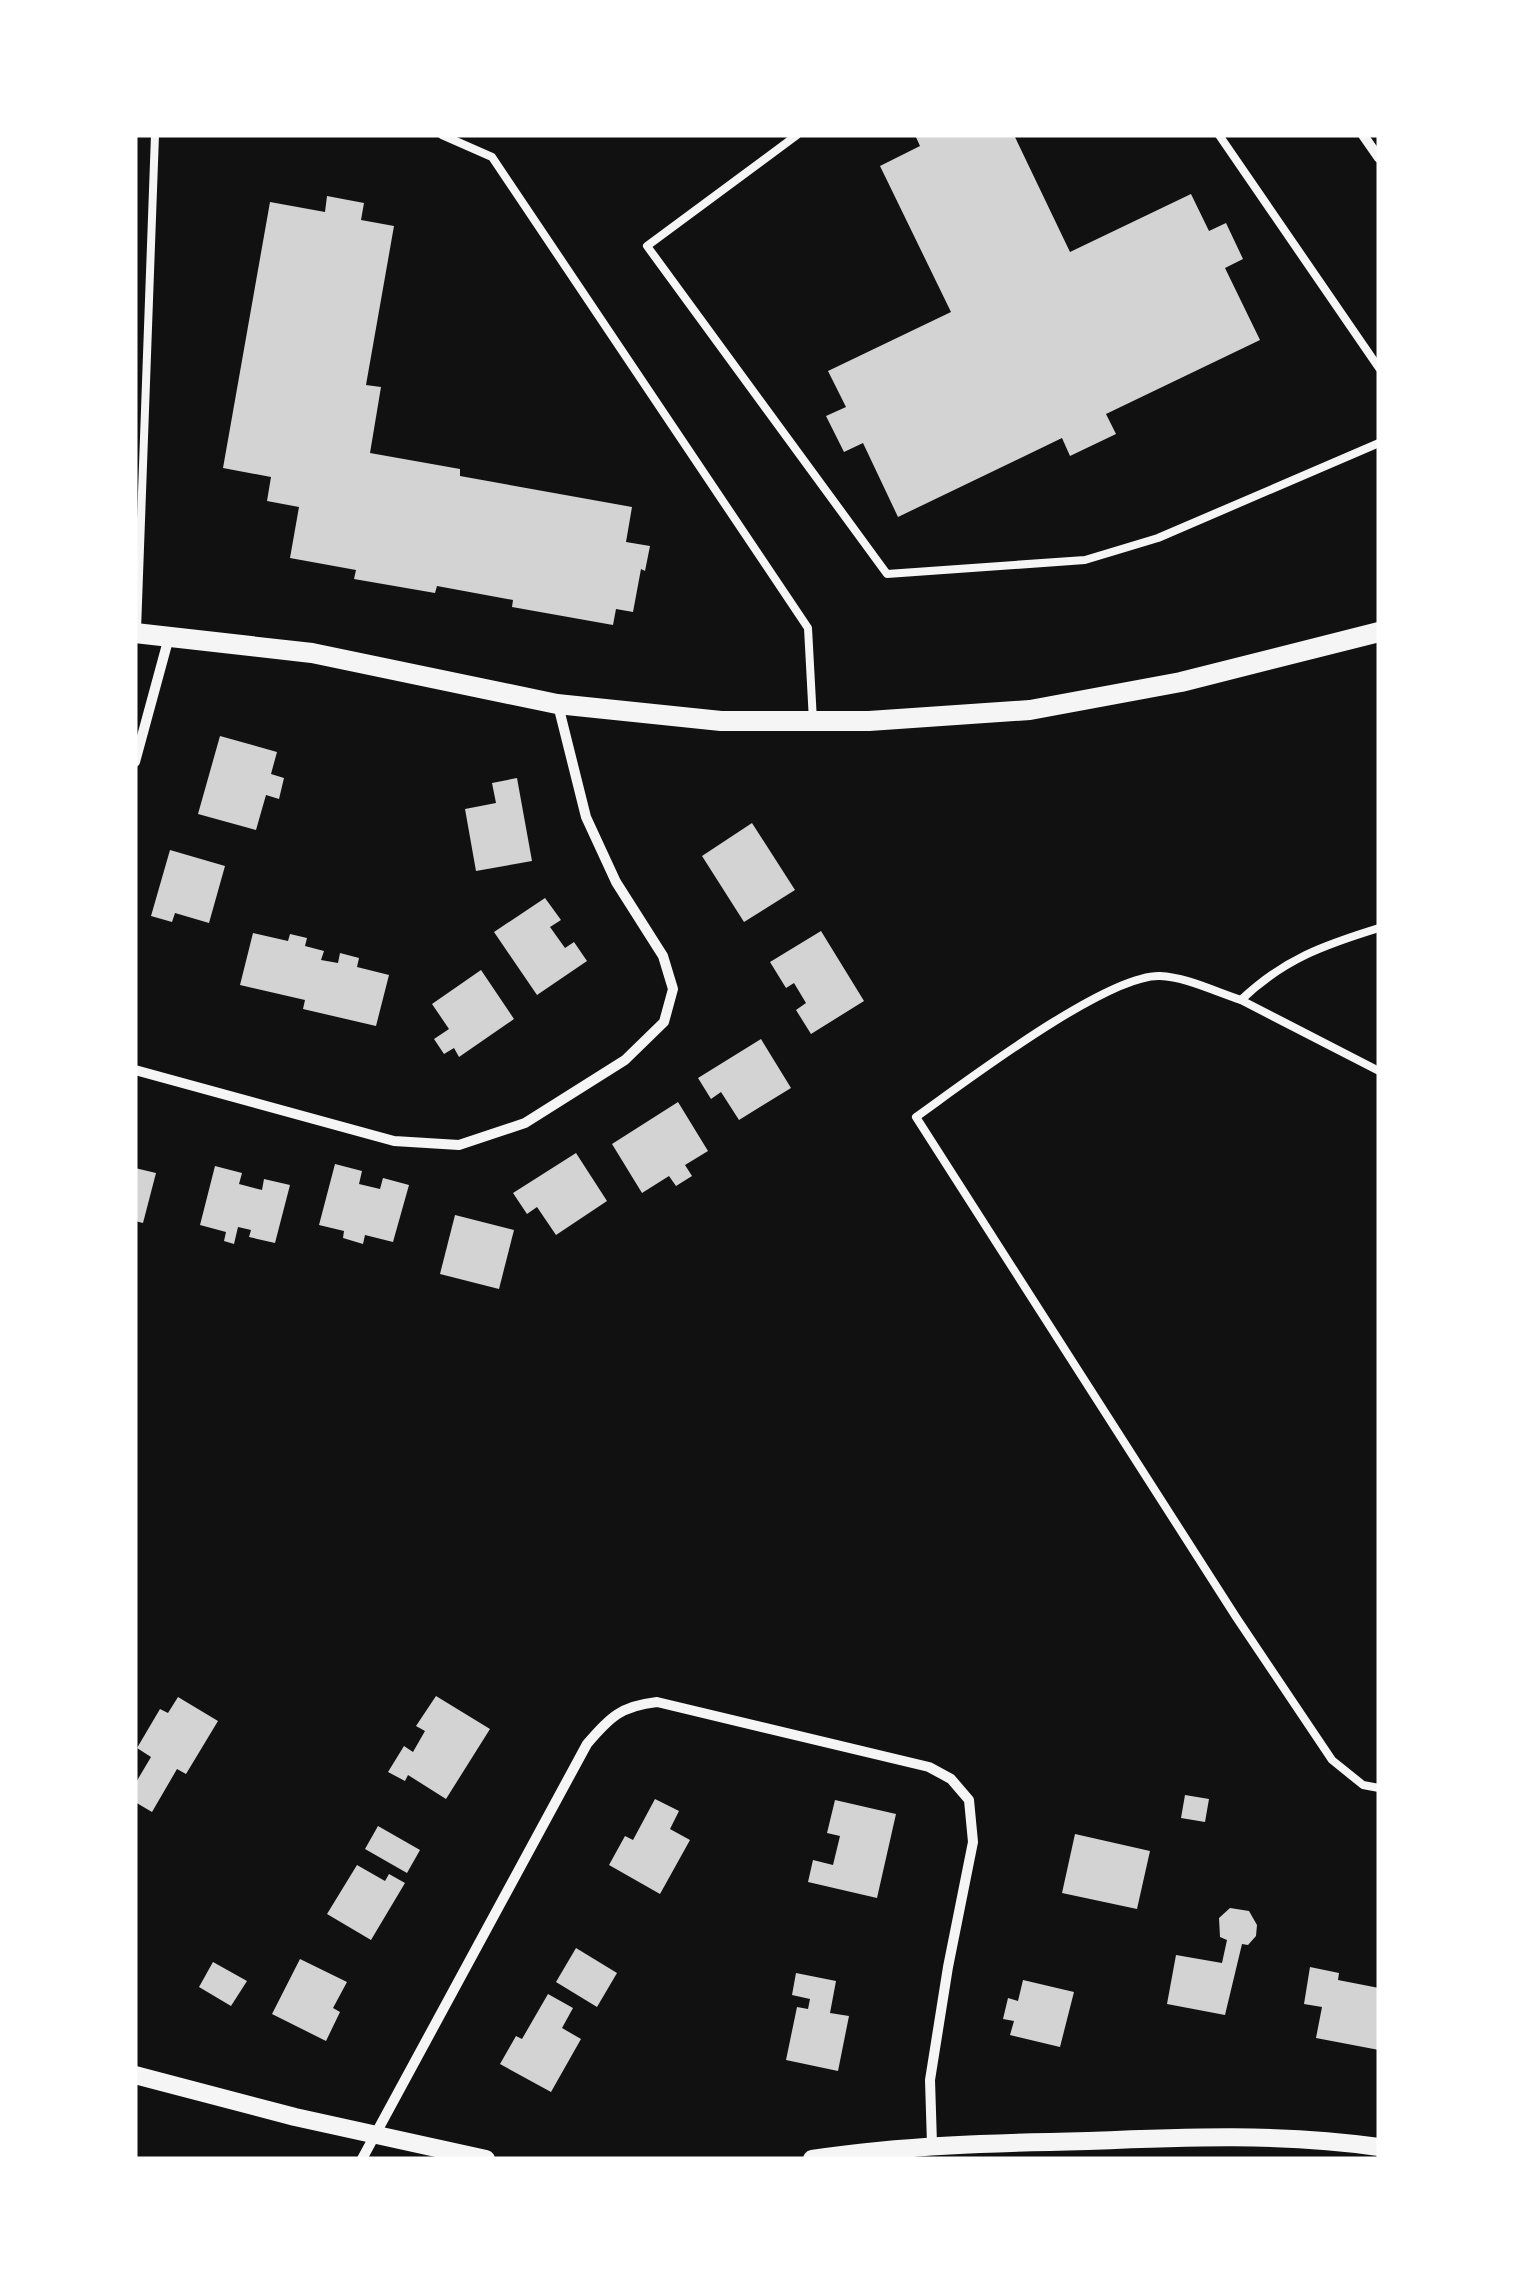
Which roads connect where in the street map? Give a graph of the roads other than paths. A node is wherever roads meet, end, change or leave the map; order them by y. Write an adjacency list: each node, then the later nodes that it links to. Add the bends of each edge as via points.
1 (155, 135): 10 (lane)
2 (442, 135): 13 (lane, via 492,156 808,628)
3 (797, 135): 8 (lane, via 647,246 887,574 1085,560 1158,538)
4 (1219, 135): 7 (lane)
5 (1363, 135): 6 (street)
6 (1379, 158)
7 (1379, 368)
8 (1379, 443)
9 (1379, 632): 13 (main road, via 1181,682 1030,710)
10 (136, 633): 11 (main road)
11 (170, 636): 12 (main road, via 312,653); 14 (street)
12 (557, 704): 13 (main road, via 722,721); 17 (street, via 586,817 616,882 663,956 673,989 664,1022 625,1060 525,1123 459,1145 394,1141)
13 (814, 721)
14 (135, 762)
15 (1379, 928): 16 (lane, via 1318,947 1268,974)
16 (1241, 1000): 18 (lane); 19 (lane, via 1164,976 1141,977 1004,1055 916,1117 1332,1760 1363,1785)
17 (135, 1070)
18 (1379, 1070)
19 (1379, 1788)
20 (135, 2075): 21 (street)
21 (376, 2135): 22 (street, via 587,1744 623,1709 657,1702 930,1767 970,1800 973,1842 930,2080); 24 (street); 25 (street)
22 (932, 2144): 23 (street, via 1226,2136); 26 (street)
23 (1379, 2147)
24 (362, 2159)
25 (486, 2159)
26 (812, 2159)

